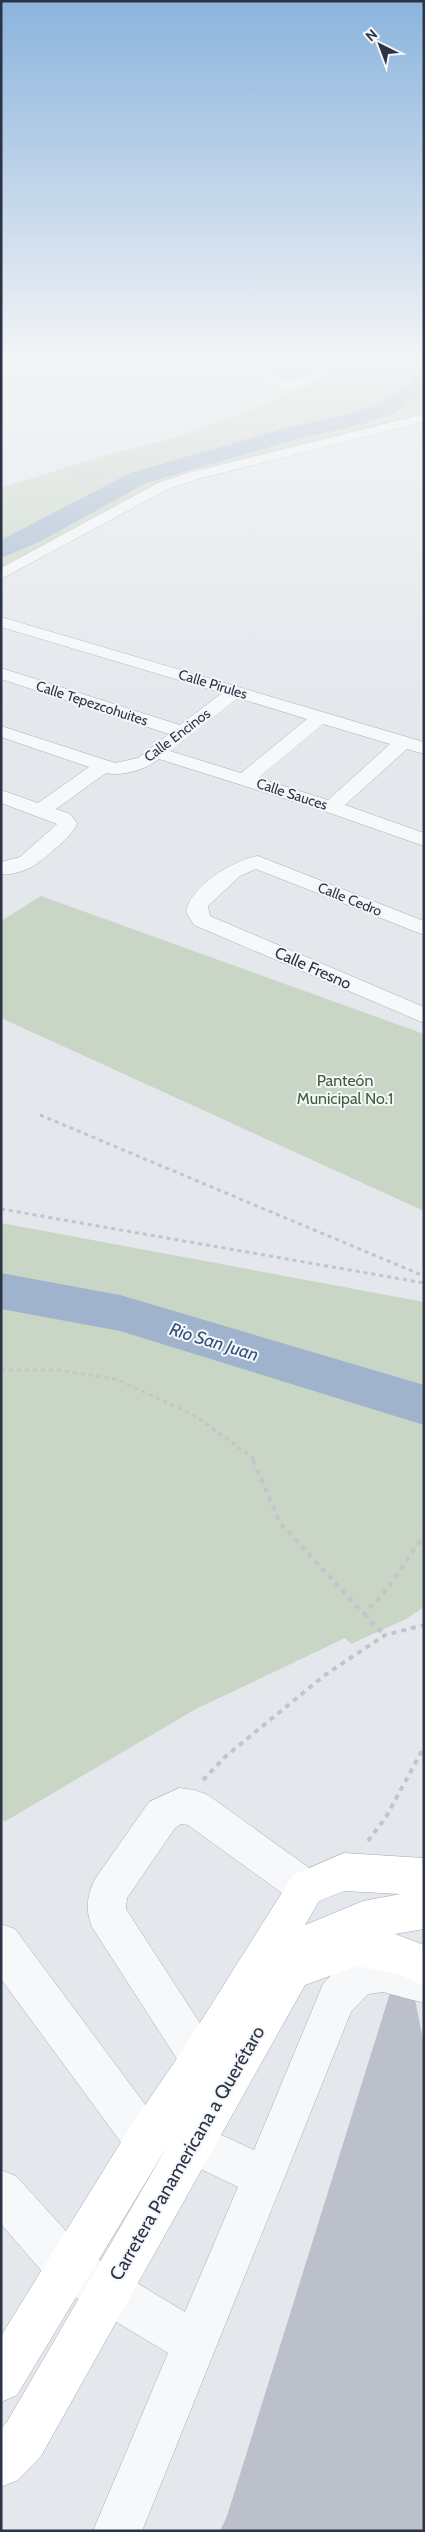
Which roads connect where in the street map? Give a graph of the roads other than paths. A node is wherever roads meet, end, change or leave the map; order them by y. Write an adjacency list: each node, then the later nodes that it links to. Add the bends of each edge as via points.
1 (182, 480): 2 (street, via 163,486)
2 (1, 574)
3 (1, 622): 5 (street, Calle Pirules)
4 (1, 673): 8 (street, Calle Tepezcohuites)
5 (236, 691): 6 (street, Calle Pirules); 8 (street, Calle Encinos)
6 (320, 717): 9 (street, Calle Pirules); 13 (street)
7 (1, 731): 12 (street)
8 (182, 732): 11 (street, Calle Encinos)
9 (402, 743): 10 (street, Calle Pirules); 15 (street)
10 (424, 748)
11 (158, 752): 12 (street, Calle Encinos, via 144,762); 13 (street, Calle Sauces)
12 (109, 767): 16 (street)
13 (245, 779): 15 (street, Calle Sauces)
14 (1, 796): 16 (street)
15 (331, 807): 17 (street, Calle Sauces)
16 (42, 810): 18 (street, via 64,818 67,827 27,860)
17 (424, 840)
18 (1, 868)
19 (202, 920): 20 (street, Calle Cedro, via 197,912 198,904 236,868 258,862); 21 (street, Calle Fresno)
20 (424, 929)
21 (424, 1016)
22 (387, 1875): 23 (main road)
23 (306, 1888): 29 (main road, Carretera Panamericana a Querétaro); 29 (street, via 195,1808 179,1806 162,1815 108,1892 106,1913)
24 (424, 1910): 27 (main road, Carretera Panamericana a Querétaro, via 363,1920 316,1940)
25 (1, 1943): 30 (street)
26 (424, 1966): 27 (main road, via 403,1955 357,1946)
27 (291, 1971): 31 (main road, Carretera Panamericana a Querétaro)
28 (424, 1983): 32 (street, via 383,1972 358,1976 337,1998)
29 (200, 2059): 30 (main road, Carretera Panamericana a Querétaro)
30 (146, 2141): 34 (main road, Carretera Panamericana a Querétaro)
31 (193, 2143): 32 (street); 35 (main road, Carretera Panamericana a Querétaro)
32 (264, 2177): 36 (street)
33 (1, 2191): 34 (street)
34 (68, 2267): 35 (street); 37 (main road, Carretera Panamericana a Querétaro)
35 (109, 2291): 36 (street); 38 (main road, Carretera Panamericana a Querétaro, via 24,2439)
36 (195, 2343): 39 (street)
37 (1, 2379)
38 (1, 2463)
39 (117, 2531)

